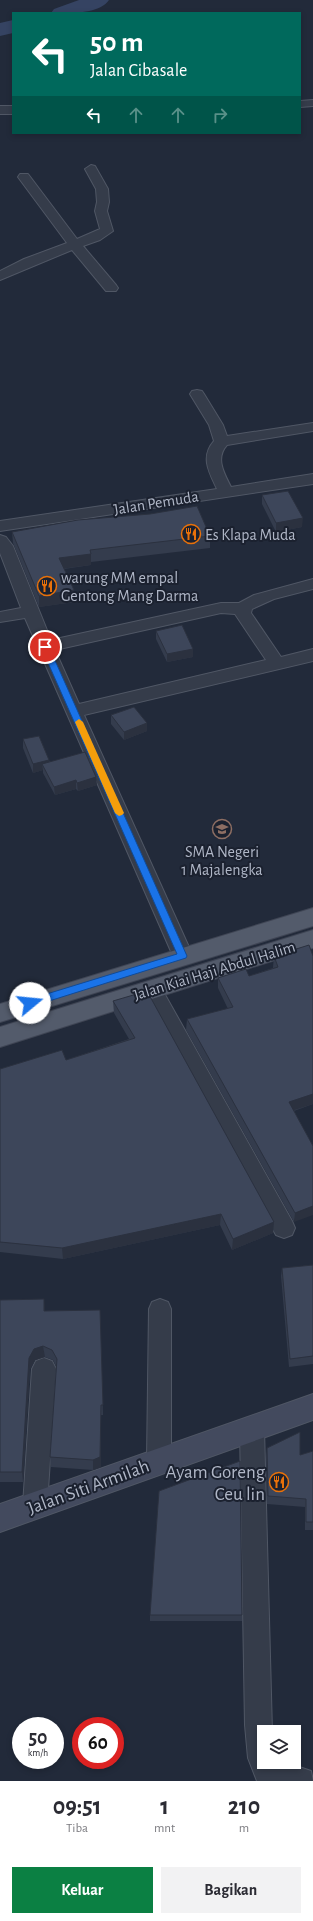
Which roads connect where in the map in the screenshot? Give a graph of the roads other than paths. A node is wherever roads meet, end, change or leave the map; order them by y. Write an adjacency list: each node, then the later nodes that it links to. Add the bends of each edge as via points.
1 (301, 104): 2 (street)
2 (313, 104)
3 (0, 110): 4 (street)
4 (12, 110)
5 (91, 169): 7 (street, via 102,189 101,211 107,231)
6 (24, 176): 7 (street)
7 (74, 244): 8 (street); 9 (street)
8 (0, 276)
9 (111, 288)
10 (197, 394): 12 (street, via 216,425)
11 (313, 428): 12 (street)
12 (222, 441): 14 (street, via 215,446 212,455)
13 (313, 479): 14 (street, Jalan Pemuda)
14 (226, 492): 15 (street, Jalan Pemuda)
15 (0, 526)
16 (0, 540): 19 (street, via 5,546)
17 (313, 584): 18 (street, via 256,600)
18 (243, 609): 21 (street, via 221,608); 23 (street, via 243,613)
19 (32, 611): 20 (street); 21 (street)
20 (0, 617)
21 (45, 647): 24 (street)
22 (313, 655): 23 (street)
23 (278, 664): 24 (street)
24 (75, 711): 27 (street)
25 (313, 917): 27 (main road, Jalan Kiai Haji Abdul Halim)
26 (313, 939): 28 (main road, Jalan Kiai Haji Abdul Halim)
27 (182, 956): 29 (main road, Jalan Kiai Haji Abdul Halim)
28 (152, 990): 30 (main road, Jalan Kiai Haji Abdul Halim); 31 (street)
29 (0, 1013)
30 (0, 1037)
31 (284, 1228)
32 (160, 1309): 36 (street)
33 (44, 1369): 37 (street)
34 (313, 1407): 35 (main road, Jalan Siti Armilah)
35 (252, 1429): 36 (main road, Jalan Siti Armilah); 39 (street, via 256,1624 263,1766 275,1776)
36 (159, 1460): 37 (main road, Jalan Siti Armilah)
37 (35, 1505): 38 (main road, Jalan Siti Armilah)
38 (0, 1518)
39 (300, 1781)

